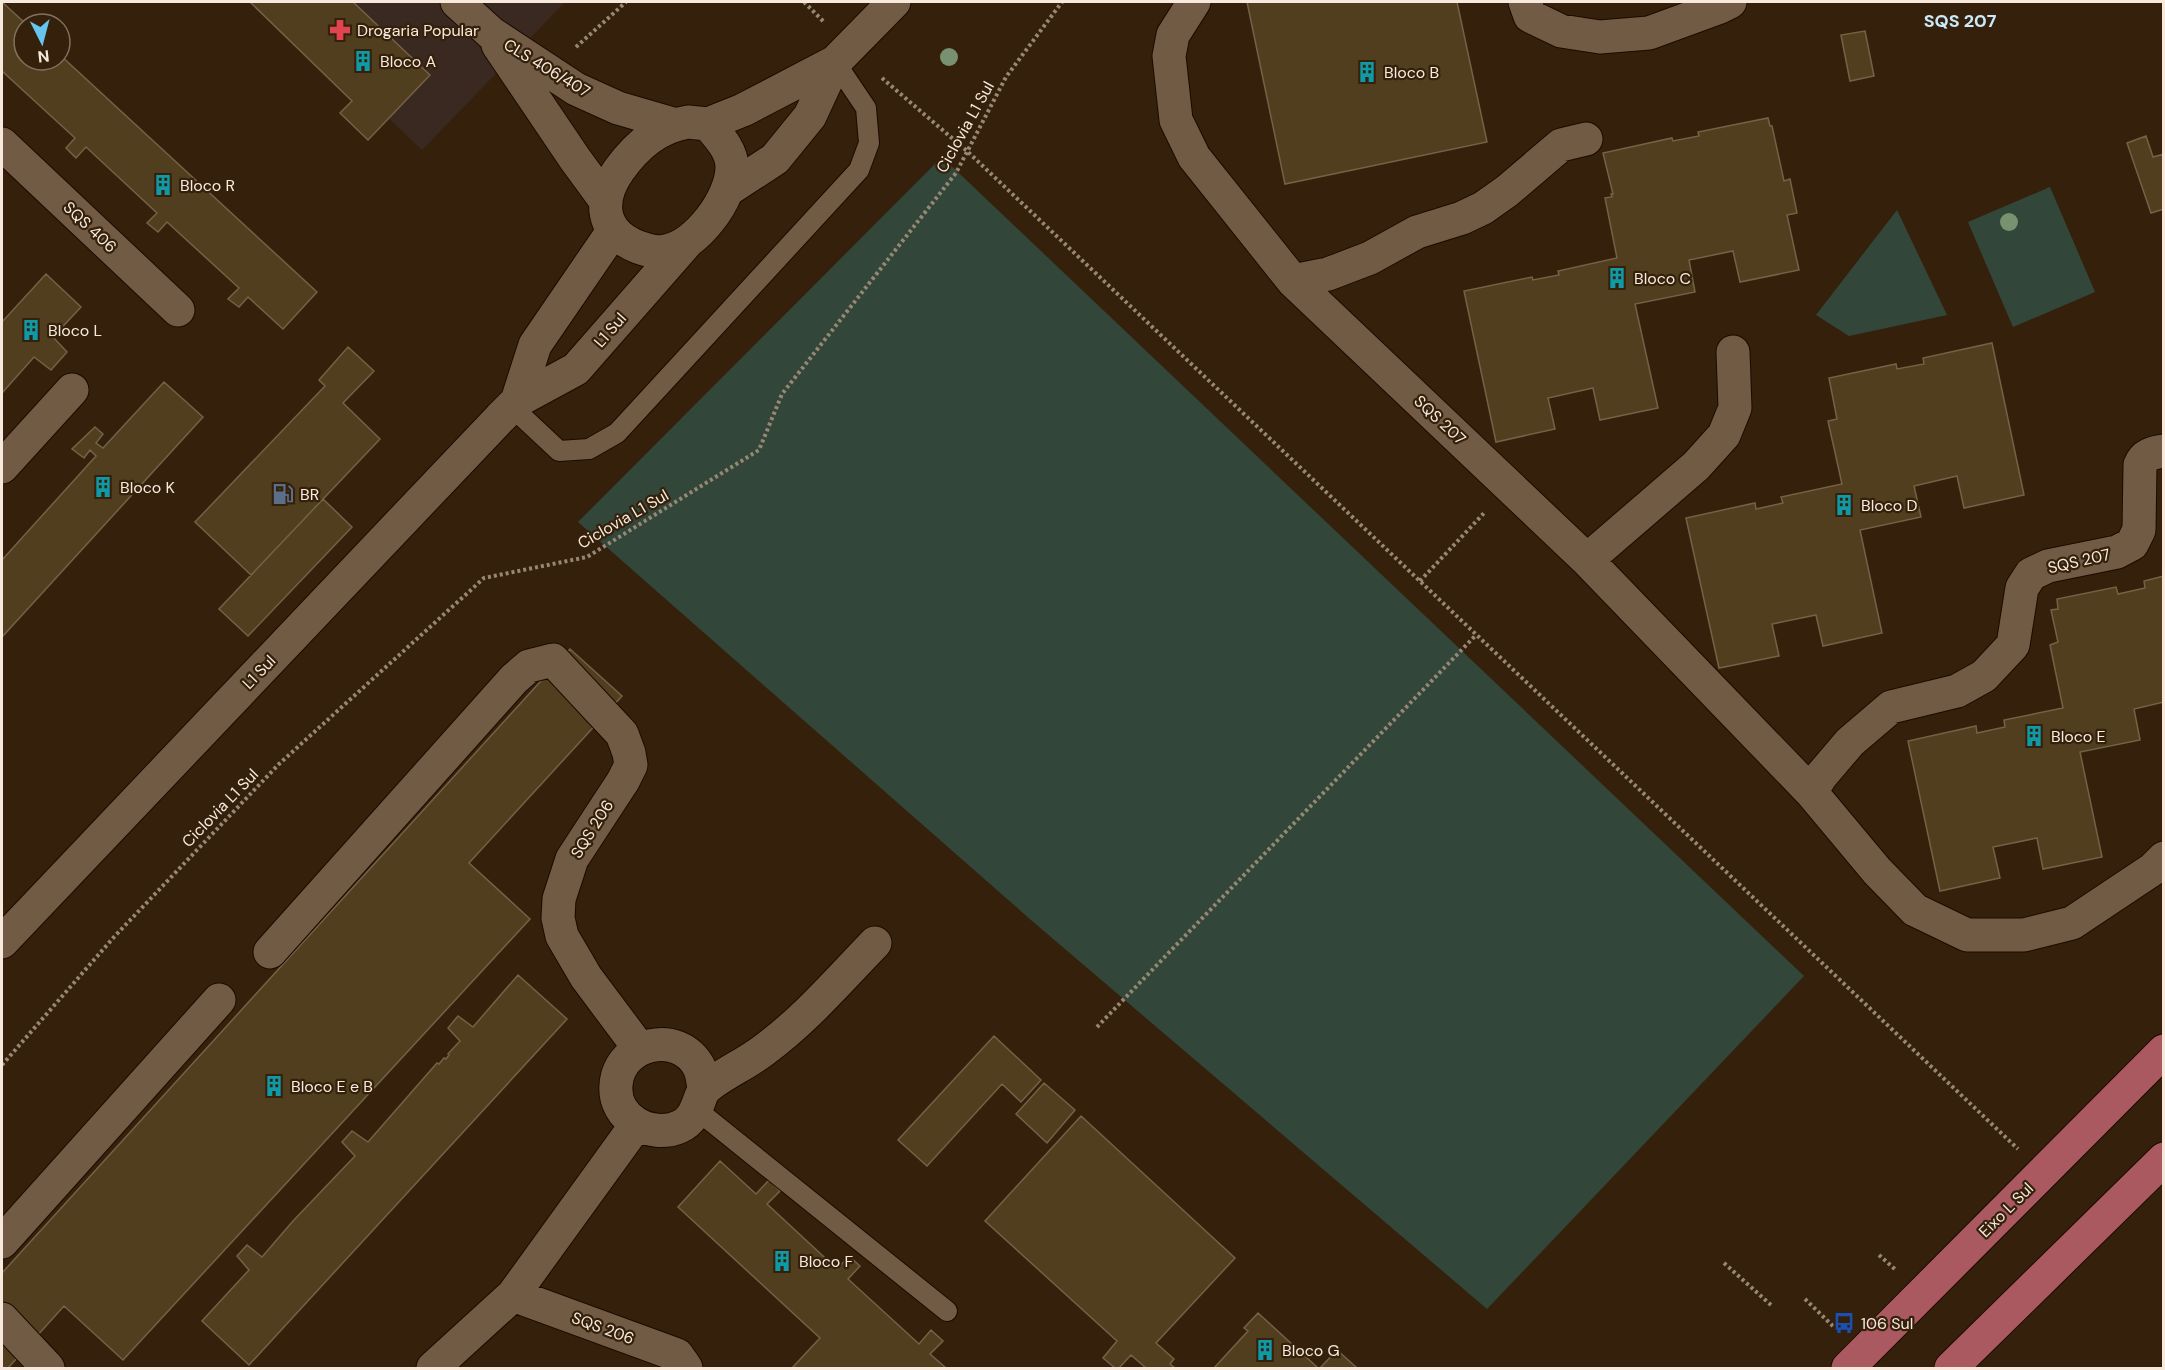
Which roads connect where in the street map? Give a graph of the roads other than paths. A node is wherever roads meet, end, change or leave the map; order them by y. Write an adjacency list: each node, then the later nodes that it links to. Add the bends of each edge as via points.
1 (457, 2): 6 (street, CLS 406/407)
2 (894, 2): 7 (street)
3 (1194, 2): 15 (street, SQS 207, via 1173,35 1169,56 1176,120 1194,157)
4 (1730, 2): 5 (street, via 1649,33 1600,37 1561,31)
5 (1531, 6)
6 (491, 33): 8 (street, CLS 406/407, via 576,89 618,108); 13 (street, CLS 406/407)
7 (841, 55): 9 (street, via 742,110); 12 (street, via 810,116 775,159); 19 (lane, via 866,108 869,143 859,170 617,433 589,449 559,451)
8 (672, 124): 9 (street); 13 (street, via 636,149 610,183)
9 (708, 124): 12 (street, via 727,149 732,166)
10 (1586, 139): 15 (street, via 1561,145 1483,208 1417,232 1370,258 1328,274)
11 (2, 144): 16 (street, SQS 406)
12 (729, 189): 14 (street, via 704,227)
13 (609, 216): 14 (street, via 628,243 648,250 666,251); 19 (street, L1 Sul, via 535,345)
14 (688, 241): 19 (street, L1 Sul, via 576,369)
15 (1293, 281): 22 (street, SQS 207)
16 (178, 310)
17 (1733, 352): 22 (street, via 1735,408 1724,435 1696,466)
18 (72, 390): 21 (street)
19 (514, 404): 25 (street, L1 Sul)
20 (2163, 451): 23 (street, SQS 207, via 2148,454 2140,465 2139,530 2133,543 2117,552 2048,566 2031,574 2022,588 2013,645 1984,676 1957,691 1891,707 1850,742)
21 (2, 467)
22 (1587, 560): 23 (street, SQS 207)
23 (1811, 792): 24 (street, SQS 207, via 1915,910 1967,934 2024,935 2072,923 2153,869)
24 (2163, 858)
25 (2, 942)
26 (875, 943): 31 (street, via 792,1027)
27 (270, 952): 29 (street, SQS 206, via 506,688 529,666 553,660 622,734 630,753 631,765 623,781 572,859 559,899 558,918 562,936 586,977)
28 (219, 1000): 34 (street)
29 (639, 1048): 31 (street, via 661,1043 683,1050 699,1067); 32 (street, via 622,1064 616,1086 620,1108)
30 (2163, 1051): 38 (main road, Eixo L Sul)
31 (701, 1100): 32 (street, via 681,1126 658,1131); 36 (lane)
32 (636, 1125): 35 (street)
33 (2163, 1159): 42 (main road)
34 (2, 1242)
35 (513, 1295): 40 (street); 41 (street, SQS 206, via 677,1354)
36 (947, 1311)
37 (2, 1319): 39 (street)
38 (1854, 1361)
39 (48, 1368)
40 (432, 1368)
41 (686, 1368)
42 (1951, 1368)

